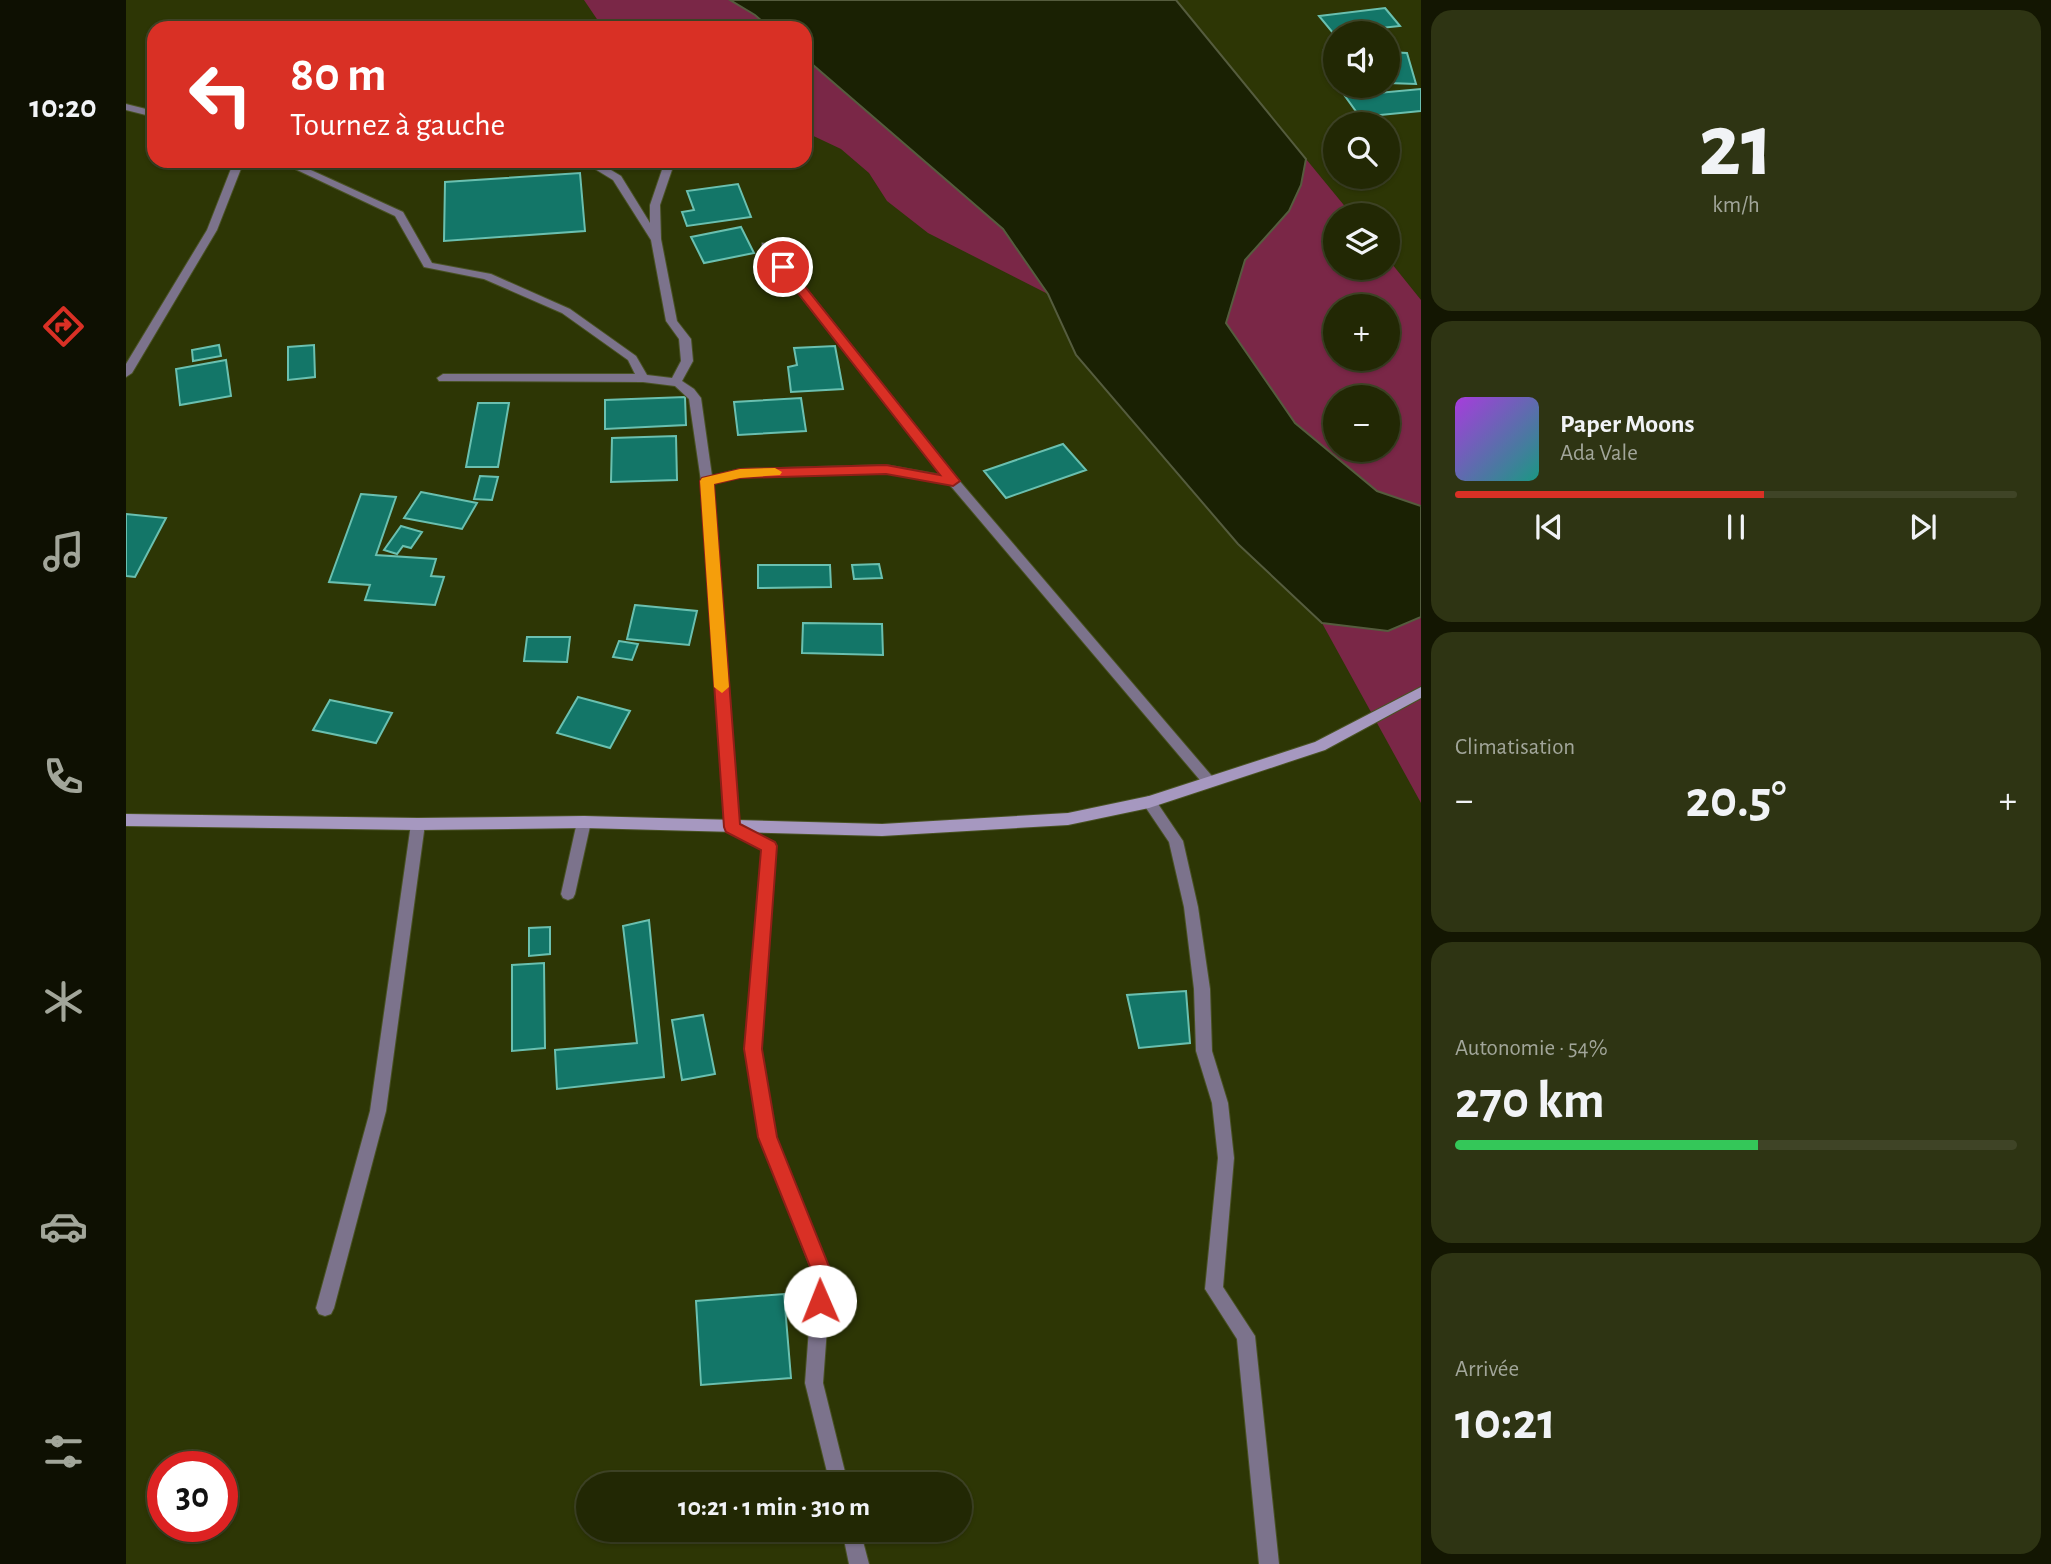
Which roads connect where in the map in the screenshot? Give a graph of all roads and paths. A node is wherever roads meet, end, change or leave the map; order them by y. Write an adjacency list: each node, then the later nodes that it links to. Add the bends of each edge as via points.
1 (126, 107): 2 (street)
2 (147, 112)
3 (236, 168): 9 (street, via 212,230)
4 (298, 168): 11 (street, via 399,214 428,265 487,276 566,312 632,358)
5 (600, 168): 7 (street, via 617,178)
6 (668, 168): 7 (street, via 655,205)
7 (656, 240): 12 (street, via 672,321 685,339 687,360)
8 (766, 245): 14 (street)
9 (126, 373)
10 (443, 378): 11 (street)
11 (643, 378): 12 (street)
12 (676, 381): 13 (street, via 688,387 695,398)
13 (707, 481): 14 (street, via 740,473 886,470); 21 (street)
14 (953, 481): 16 (street)
15 (1421, 692): 16 (main road, via 1320,746)
16 (1210, 782): 17 (main road)
17 (1149, 802): 21 (main road, via 1068,819 977,826 882,830); 27 (street, via 1175,841 1191,908 1202,989 1204,1051 1220,1103 1226,1158 1214,1289 1246,1336)
18 (126, 820): 20 (main road)
19 (584, 822): 20 (main road); 21 (main road); 22 (street)
20 (418, 824): 23 (street, via 378,1111)
21 (732, 827): 24 (street, via 769,846 753,1049 768,1137 822,1274 814,1384)
22 (568, 894)
23 (325, 1308)
24 (836, 1472)
25 (854, 1542): 26 (street)
26 (859, 1564)
27 (1269, 1564)

